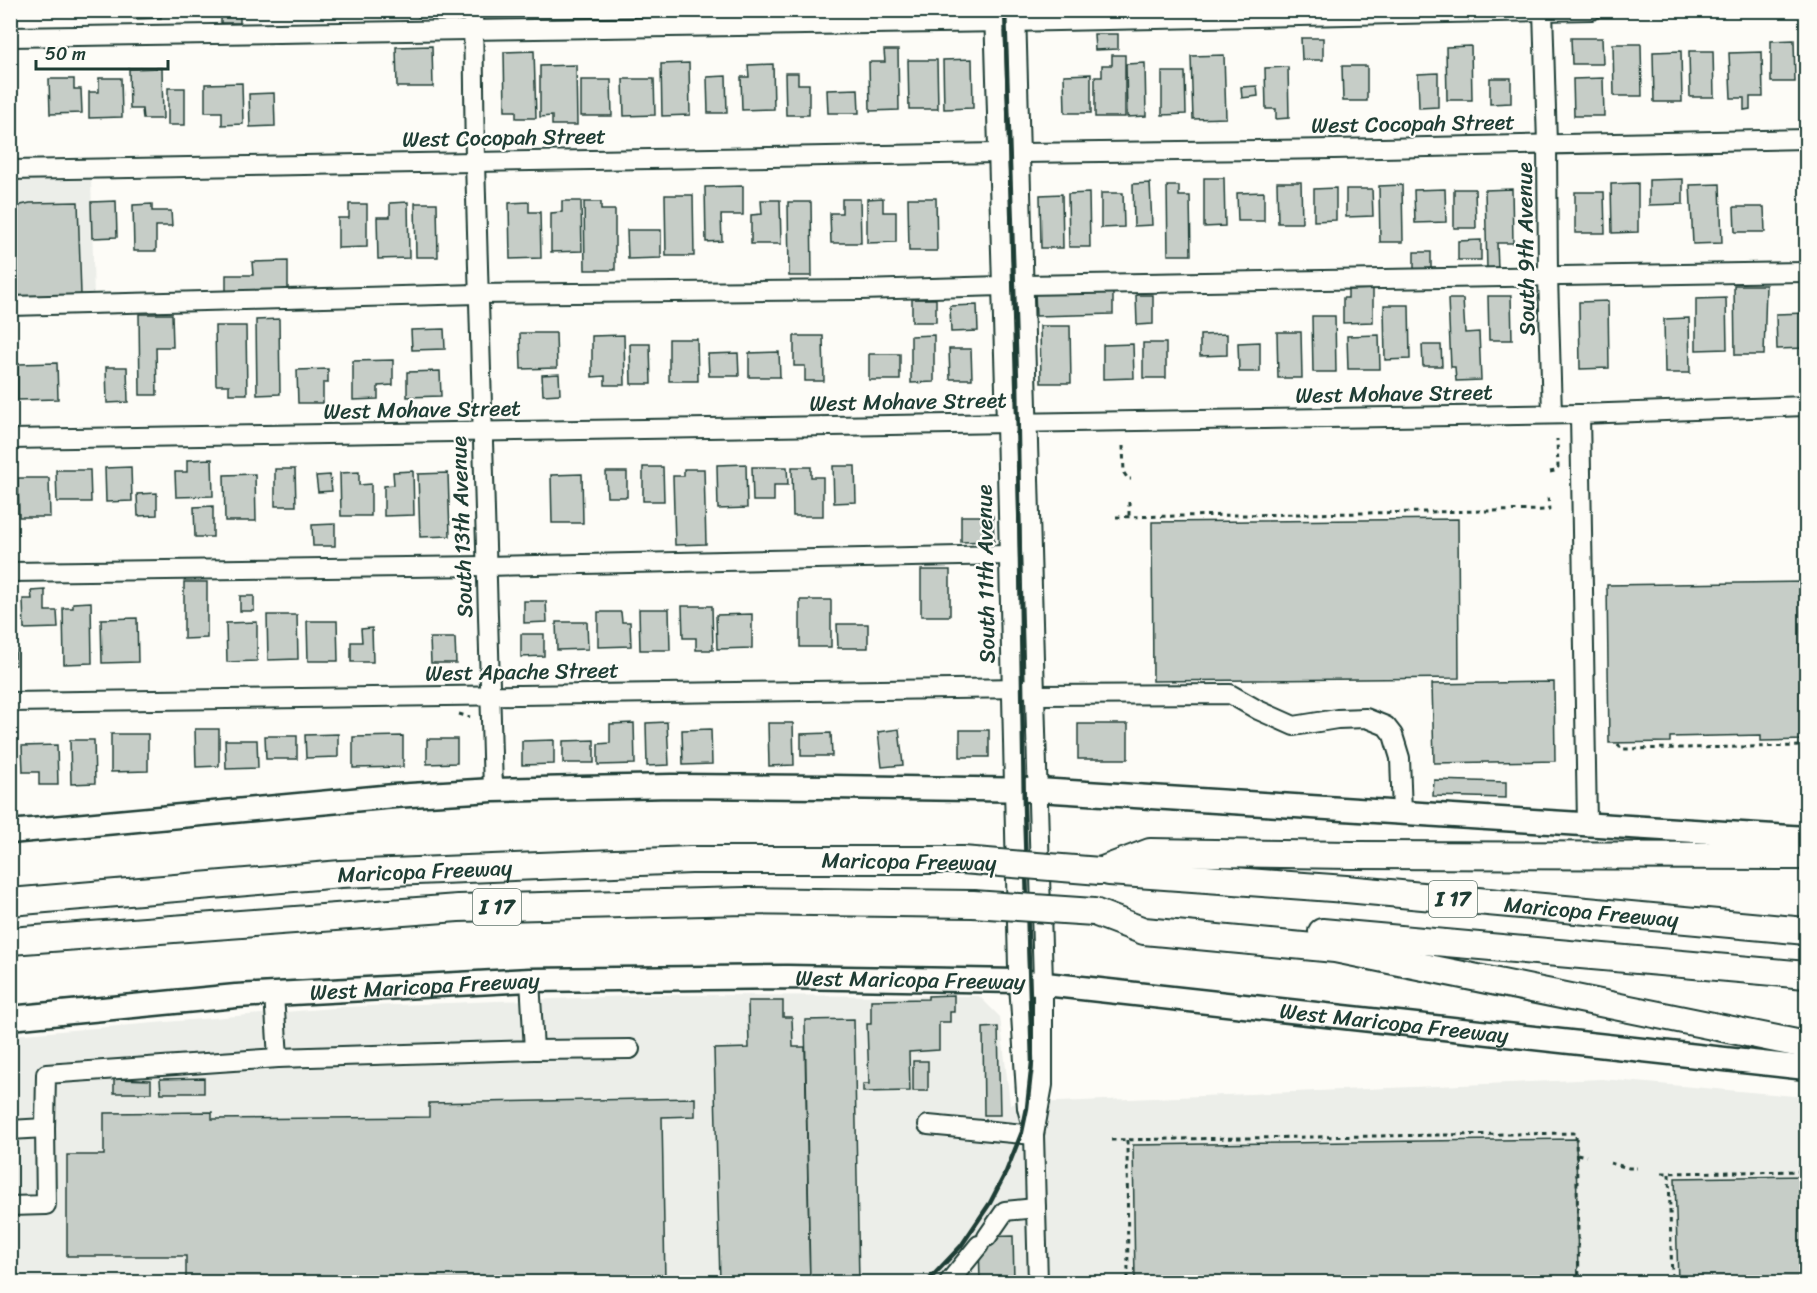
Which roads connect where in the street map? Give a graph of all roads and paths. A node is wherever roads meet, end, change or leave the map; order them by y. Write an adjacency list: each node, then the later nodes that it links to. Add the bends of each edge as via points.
1 (473, 10): 7 (street, South 13th Avenue)
2 (1592, 10): 3 (street)
3 (1543, 11): 4 (street); 10 (street, South 9th Avenue)
4 (1165, 15): 6 (street)
5 (995, 16): 6 (street); 7 (street); 11 (street, South 11th Avenue)
6 (1016, 16): 12 (street, South 11th Avenue)
7 (474, 31): 8 (street); 13 (street, South 13th Avenue)
8 (10, 37)
9 (1806, 139): 10 (street, West Cocopah Street)
10 (1547, 144): 12 (street, West Cocopah Street); 16 (street, South 9th Avenue)
11 (998, 153): 13 (street, West Cocopah Street); 18 (street, South 11th Avenue)
12 (1021, 153): 17 (street, South 11th Avenue)
13 (475, 162): 14 (street, West Cocopah Street); 19 (street, South 13th Avenue)
14 (10, 170)
15 (1806, 272): 16 (street)
16 (1548, 276): 17 (street); 22 (street, South 9th Avenue)
17 (1024, 285): 25 (street, South 11th Avenue)
18 (1002, 286): 19 (street); 24 (street, South 11th Avenue)
19 (478, 294): 20 (street); 26 (street, South 13th Avenue)
20 (10, 306)
21 (1806, 406): 23 (street, West Mohave Street)
22 (1552, 414): 23 (street, West Mohave Street); 25 (street, West Mohave Street)
23 (1580, 414): 51 (street)
24 (1006, 423): 25 (street, West Mohave Street); 26 (street, West Mohave Street); 36 (street, South 11th Avenue)
25 (1027, 423): 40 (street, South 11th Avenue)
26 (483, 432): 27 (street, West Mohave Street); 37 (street, South 13th Avenue)
27 (10, 439)
28 (1557, 439): 30 (path, via 1558,466)
29 (1123, 446): 31 (path, via 1124,473)
30 (1550, 472)
31 (1131, 479)
32 (1548, 496): 35 (path, via 1549,510)
33 (1129, 502): 35 (path)
34 (1116, 517): 35 (path)
35 (1129, 517)
36 (1008, 555): 37 (street); 39 (street, South 11th Avenue)
37 (486, 566): 38 (street); 41 (street, South 13th Avenue)
38 (10, 572)
39 (1012, 689): 40 (street, West Apache Street); 41 (street, West Apache Street); 49 (street, South 11th Avenue)
40 (1035, 692): 48 (street, South 11th Avenue); 50 (street, West Apache Street, via 1230,694 1294,726 1366,718 1386,726 1393,735 1400,758)
41 (490, 696): 42 (street, West Apache Street); 47 (street, South 13th Avenue)
42 (10, 702)
43 (457, 714): 44 (path)
44 (470, 717)
45 (1618, 744): 46 (path, via 1621,749)
46 (1806, 746)
47 (493, 790): 49 (main road, via 672,786); 52 (main road)
48 (1038, 790): 49 (main road); 50 (main road); 63 (street, South 11th Avenue)
49 (1014, 791): 62 (street, South 11th Avenue)
50 (1402, 813): 51 (main road)
51 (1587, 824): 53 (main road)
52 (10, 832)
53 (1806, 838)
54 (1806, 855): 55 (highway, via 1150,852)
55 (1100, 871): 56 (highway, Maricopa Freeway / I 17, bridge, via 962,860 691,860 341,874); 58 (highway, Maricopa Freeway / I 17, via 1346,889)
56 (16, 901)
57 (1094, 912): 59 (highway, Maricopa Freeway / I 17, bridge, via 973,904 745,901 458,908); 60 (highway, Maricopa Freeway / I 17); 66 (highway, via 1144,931 1335,949)
58 (1806, 932)
59 (16, 940)
60 (1806, 975)
61 (530, 980): 62 (main road, West Maricopa Freeway, via 787,977); 64 (main road, West Maricopa Freeway); 68 (street)
62 (1018, 981): 63 (main road, West Maricopa Freeway); 74 (street, South 11th Avenue, via 1027,1108)
63 (1043, 983): 70 (main road, West Maricopa Freeway); 74 (street, South 11th Avenue, via 1043,1084)
64 (274, 994): 65 (main road, West Maricopa Freeway); 69 (street)
65 (10, 1018)
66 (1806, 1045)
67 (630, 1049): 68 (street)
68 (534, 1050): 69 (street)
69 (278, 1058): 72 (street, via 46,1074)
70 (1806, 1068)
71 (928, 1125): 74 (street)
72 (45, 1128): 73 (street); 84 (street, via 46,1204)
73 (10, 1130)
74 (1034, 1135): 85 (street, South 11th Avenue)
75 (1111, 1140): 76 (path)
76 (1126, 1140): 77 (path, via 1576,1133); 88 (path)
77 (1577, 1154): 78 (path); 89 (path)
78 (1586, 1156)
79 (1610, 1163): 80 (path)
80 (1637, 1168)
81 (1806, 1171): 83 (path)
82 (1662, 1173): 83 (path)
83 (1669, 1174): 90 (path)
84 (10, 1206)
85 (1036, 1208): 86 (street, via 1005,1211); 87 (street, South 11th Avenue)
86 (949, 1282)
87 (1038, 1282)
88 (1128, 1282)
89 (1579, 1282)
90 (1672, 1282)

